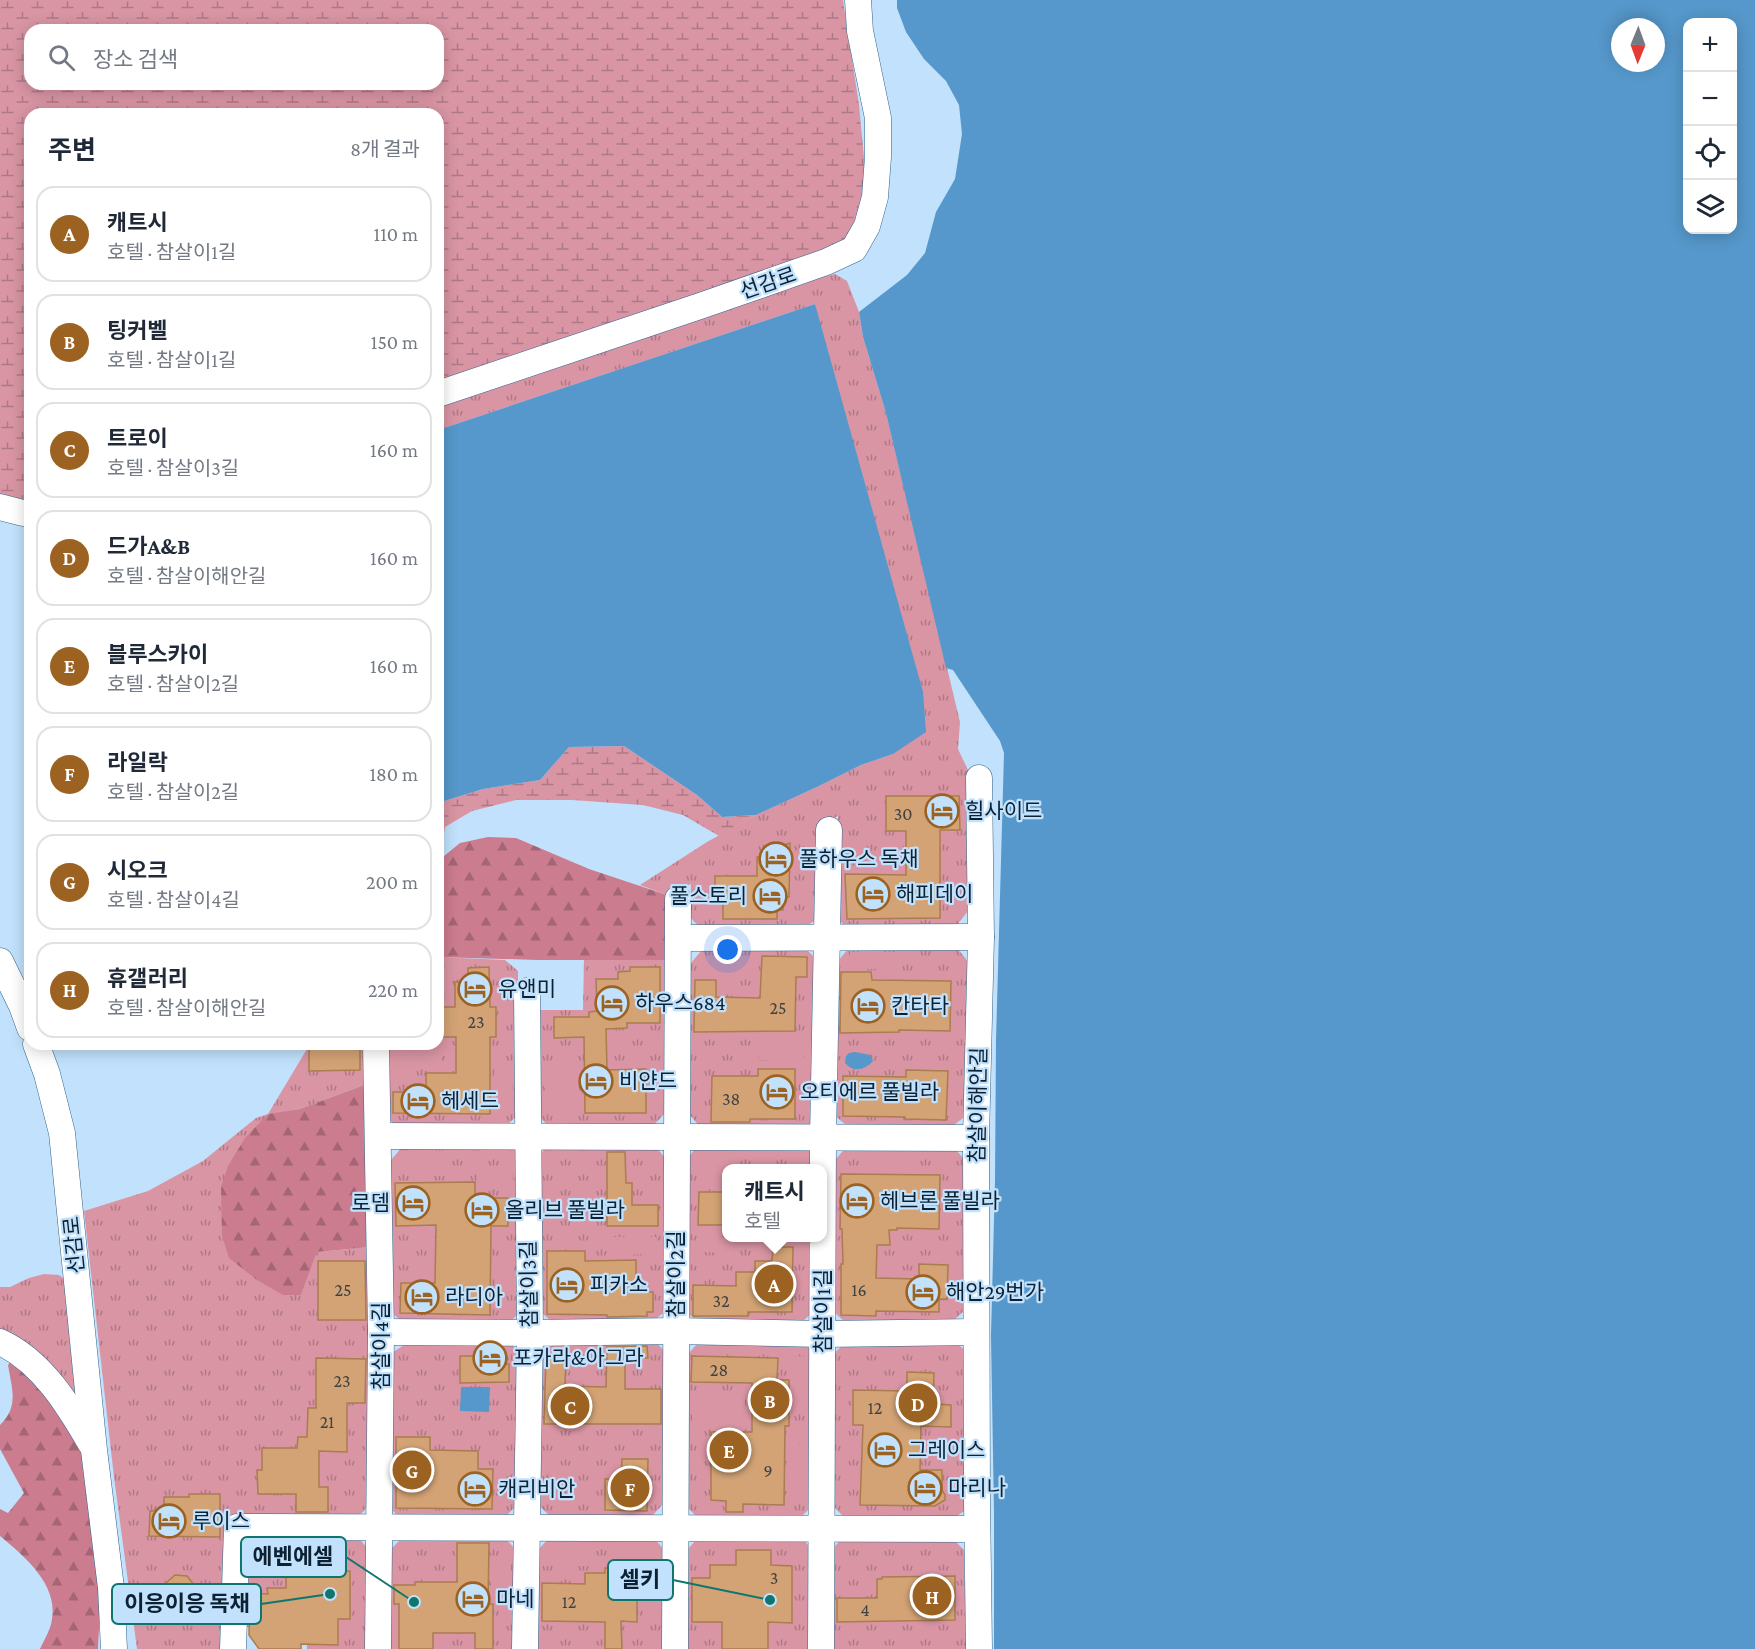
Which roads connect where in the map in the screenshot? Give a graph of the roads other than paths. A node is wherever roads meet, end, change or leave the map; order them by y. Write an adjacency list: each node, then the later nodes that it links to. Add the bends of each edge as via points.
1 (858, 0): 2 (street, 선감로, via 860,31 878,118 878,157 875,197 867,226 854,249 703,305)
2 (444, 392)
3 (0, 507): 4 (street)
4 (24, 513)
5 (979, 778): 8 (street, 참살이해안길)
6 (829, 830): 10 (street, 참살이1길)
7 (678, 899): 9 (street, 참살이2길)
8 (981, 937): 10 (street); 20 (street, 참살이해안길)
9 (678, 938): 10 (street); 18 (street, 참살이2길)
10 (826, 938): 19 (street, 참살이1길)
11 (0, 961): 13 (street)
12 (527, 991): 16 (street, 참살이3길)
13 (24, 1012)
14 (38, 1050): 29 (street, 선감로, via 62,1133)
15 (376, 1050): 17 (street, 참살이4길)
16 (528, 1135): 17 (street); 18 (street); 26 (street, 참살이3길)
17 (379, 1136): 24 (street, 참살이4길)
18 (677, 1137): 19 (street); 23 (street, 참살이2길)
19 (824, 1137): 20 (street); 21 (street, 참살이1길)
20 (976, 1138): 25 (street, 참살이해안길)
21 (824, 1164)
22 (823, 1242): 27 (street, 참살이1길)
23 (675, 1331): 26 (street); 27 (street); 32 (street, 참살이2길)
24 (381, 1332): 26 (street); 30 (street, 참살이4길)
25 (976, 1332): 27 (street); 34 (street, 참살이해안길)
26 (530, 1333): 31 (street, 참살이3길)
27 (822, 1334): 33 (street, 참살이1길)
28 (0, 1342): 29 (street, 선감로, via 29,1361 60,1395)
29 (94, 1450): 35 (street, 선감로, via 111,1588)
30 (380, 1526): 31 (street); 36 (street, via 237,1527); 37 (street, 참살이4길)
31 (527, 1527): 32 (street); 38 (street, 참살이3길)
32 (675, 1527): 33 (street); 39 (street, 참살이2길)
33 (822, 1528): 34 (street); 40 (street, 참살이1길)
34 (977, 1529): 41 (street, 참살이해안길)
35 (114, 1649)
36 (233, 1649)
37 (378, 1649)
38 (525, 1649)
39 (675, 1649)
40 (821, 1649)
41 (979, 1649)

